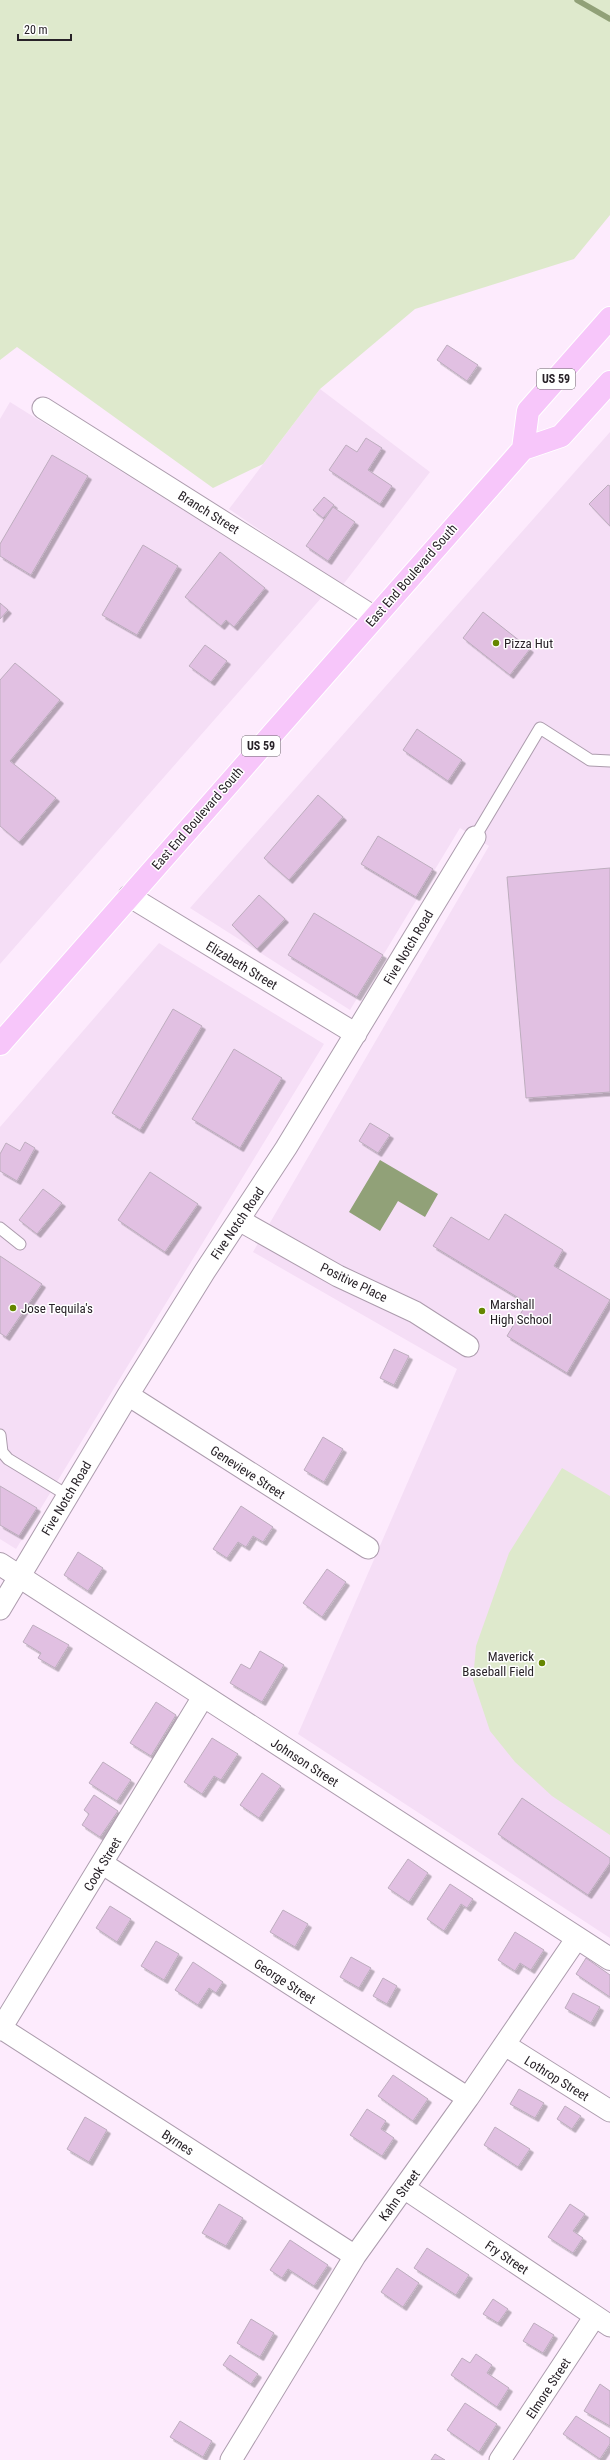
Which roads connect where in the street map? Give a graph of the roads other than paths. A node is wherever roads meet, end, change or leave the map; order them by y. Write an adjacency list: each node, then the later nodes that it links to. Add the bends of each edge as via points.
1 (610, 318): 4 (highway, US 59, via 528,411)
2 (610, 382): 4 (highway, via 561,436)
3 (43, 408): 5 (street, Branch Street)
4 (522, 449): 5 (highway, East End Boulevard South / US 59)
5 (374, 617): 8 (highway, East End Boulevard South / US 59)
6 (610, 761): 7 (lane, via 590,760 540,728)
7 (475, 837): 9 (street, Five Notch Road)
8 (129, 896): 9 (street, Elizabeth Street); 10 (highway, East End Boulevard South / US 59)
9 (356, 1034): 11 (street, Five Notch Road)
10 (0, 1044)
11 (239, 1220): 14 (street, Positive Place, via 338,1276 415,1312); 15 (street, Five Notch Road)
12 (0, 1228): 13 (lane)
13 (20, 1244)
14 (468, 1346)
15 (128, 1395): 17 (street, Five Notch Road); 18 (street, Genevieve Street)
16 (0, 1435): 17 (lane, via 2,1452 8,1458)
17 (67, 1495): 20 (street, Five Notch Road)
18 (368, 1548)
19 (0, 1564): 20 (street, Johnson Street)
20 (19, 1577): 21 (street, Five Notch Road); 22 (street, Johnson Street)
21 (0, 1609)
22 (203, 1697): 23 (street, Cook Street); 24 (street, Johnson Street)
23 (103, 1864): 26 (street, Cook Street); 28 (street, George Street)
24 (577, 1938): 25 (street, Johnson Street); 27 (street, Kahn Street)
25 (610, 1959)
26 (0, 2029): 31 (street, Byrnes)
27 (505, 2045): 28 (street, Kahn Street); 29 (street, Lothrop Street)
28 (468, 2098): 30 (street, Kahn Street)
29 (610, 2112)
30 (404, 2188): 31 (street, Kahn Street); 32 (street, Fry Street)
31 (355, 2256): 33 (street, Kahn Street)
32 (602, 2321): 34 (street, Elmore Street)
33 (231, 2460)
34 (500, 2460)

